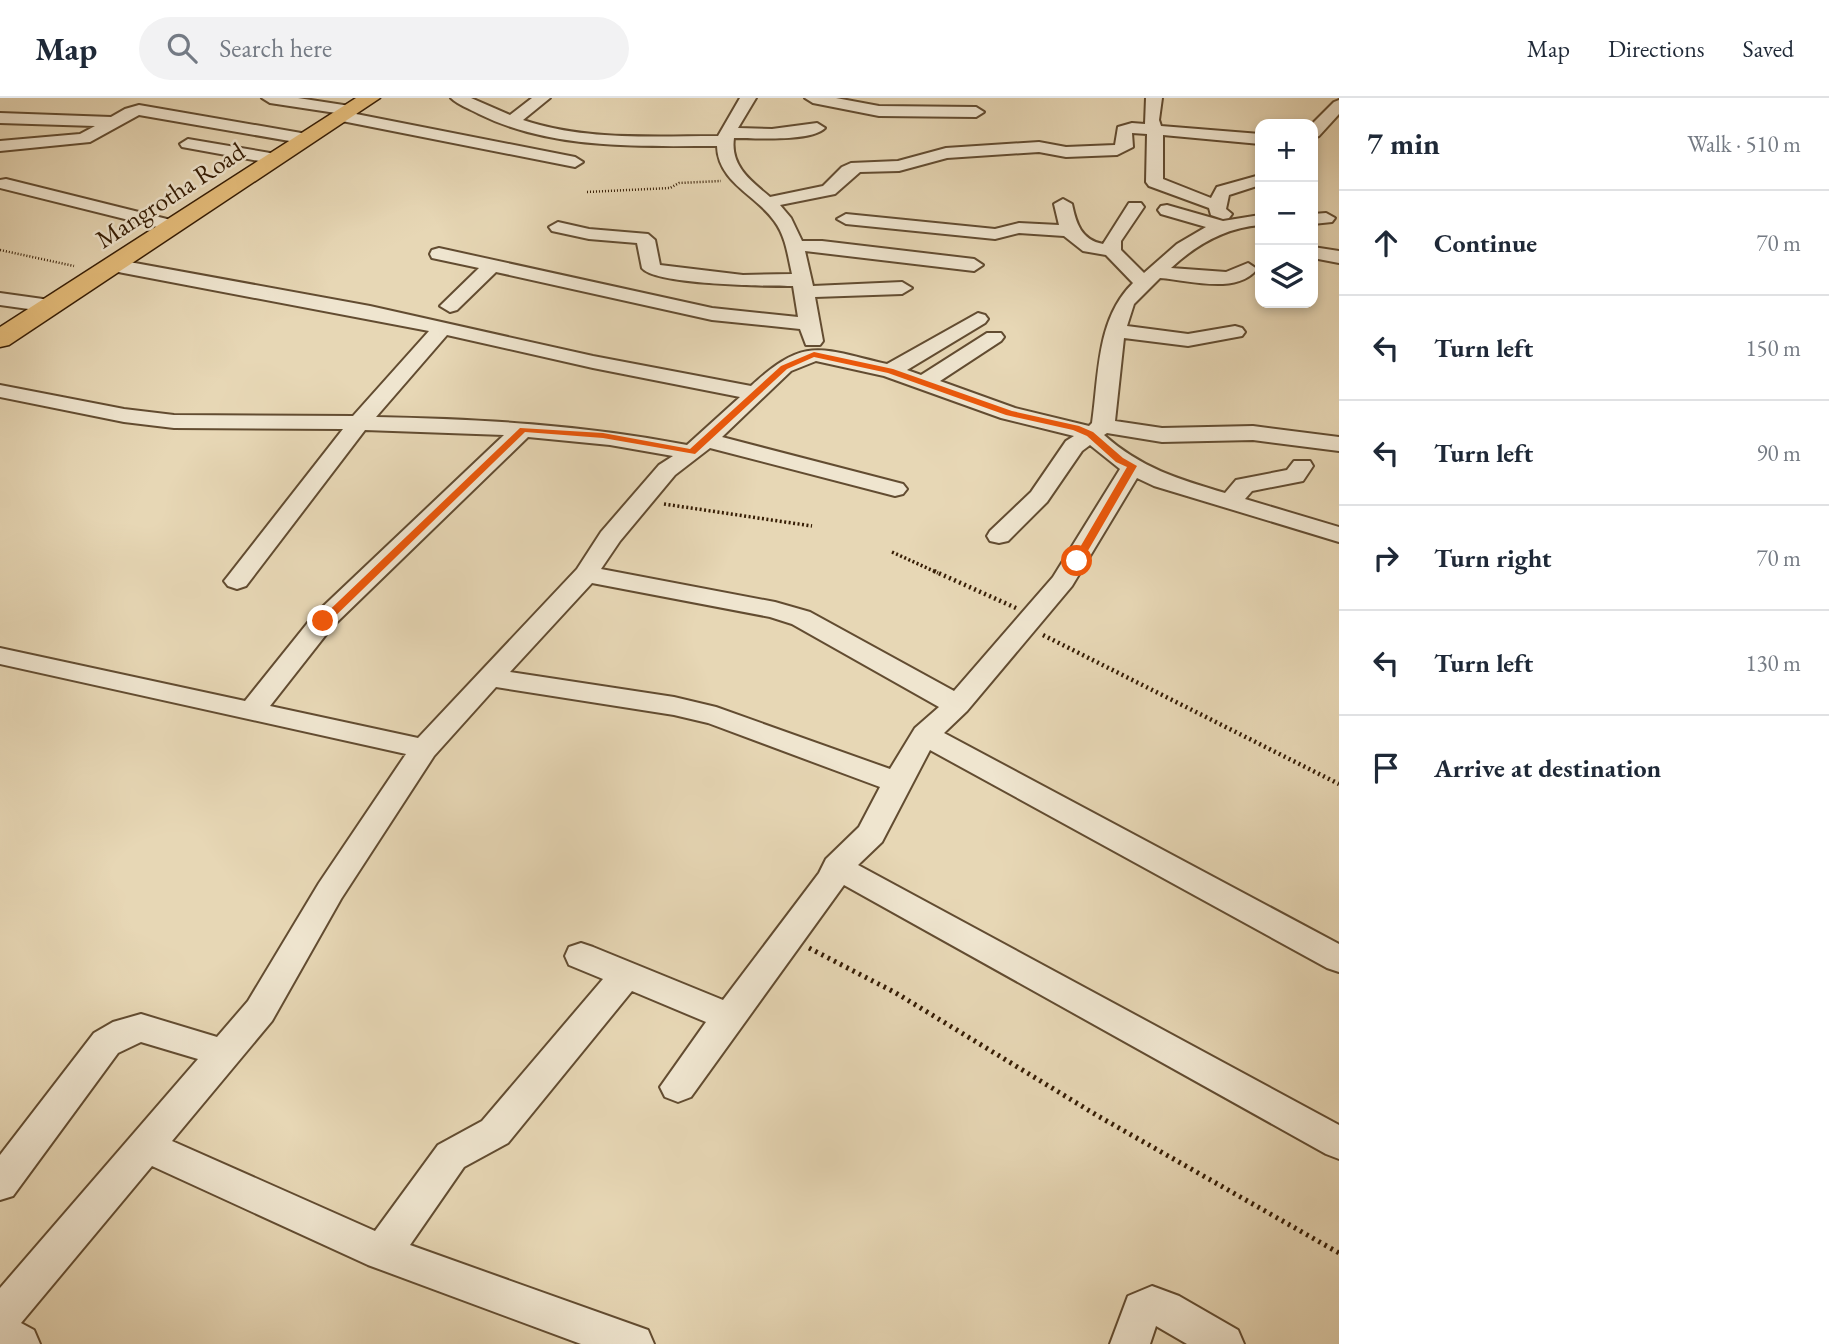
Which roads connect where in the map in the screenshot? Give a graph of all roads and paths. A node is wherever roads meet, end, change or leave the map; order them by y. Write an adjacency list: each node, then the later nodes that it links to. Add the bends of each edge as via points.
1 (270, 98): 8 (street)
2 (459, 98): 12 (street)
3 (542, 98): 12 (street)
4 (748, 98): 18 (street)
5 (813, 98): 9 (street, via 879,111)
6 (1154, 98): 15 (street, via 1151,120)
7 (1339, 105): 14 (street)
8 (354, 108): 20 (main road, Mangrotha Road); 21 (street, via 570,169)
9 (976, 112)
10 (0, 118): 11 (street)
11 (113, 122): 20 (street, via 131,112 145,111); 23 (street, via 84,139)
12 (511, 122): 21 (street, via 555,135)
13 (817, 128): 18 (street)
14 (1318, 128)
15 (1155, 129): 19 (street); 29 (street, via 1124,130 1125,147 1117,150 1031,147 947,153 899,166 857,167 829,190); 31 (street, via 1156,182)
16 (1318, 134): 17 (street)
17 (1339, 134)
18 (728, 137): 21 (street); 25 (street, via 728,163)
19 (1255, 138)
20 (307, 139): 24 (main road, Mangrotha Road)
21 (592, 139)
22 (188, 144): 24 (street)
23 (0, 146)
24 (276, 159): 37 (main road, Mangrotha Road)
25 (740, 180): 28 (path); 29 (street)
26 (1255, 181): 31 (street, via 1223,191)
27 (6, 184): 37 (street)
28 (587, 192)
29 (766, 203): 41 (street, via 780,215)
30 (1063, 204): 39 (street)
31 (1218, 204): 36 (street, via 1217,211)
32 (1135, 207): 43 (street, via 1112,241)
33 (1167, 211): 36 (street)
34 (846, 219): 39 (street, via 995,234 1019,228)
35 (1255, 221): 36 (street)
36 (1233, 224): 40 (street); 51 (street, via 1173,253)
37 (173, 226): 49 (main road, Mangrotha Road)
38 (558, 227): 52 (street, via 642,238 655,270)
39 (1069, 231): 43 (street, via 1089,247)
40 (1255, 235)
41 (795, 246): 47 (street); 52 (street)
42 (0, 250): 49 (path)
43 (1112, 251): 51 (street)
44 (439, 254): 48 (street)
45 (1318, 254): 46 (street)
46 (1339, 257)
47 (974, 265)
48 (492, 266): 56 (street); 58 (street, via 712,314)
49 (108, 268): 55 (main road, Mangrotha Road); 59 (street)
50 (1248, 269): 51 (street, via 1226,278)
51 (1149, 278): 60 (street, via 1126,301)
52 (802, 286): 53 (street); 58 (street)
53 (902, 288)
54 (0, 299): 55 (street)
55 (50, 306): 63 (main road, Mangrotha Road)
56 (450, 306)
57 (978, 319): 65 (street)
58 (809, 324): 64 (street)
59 (443, 328): 68 (street); 69 (street)
60 (1116, 331): 61 (street, via 1188,340); 71 (street)
61 (1235, 332)
62 (994, 337): 66 (street)
63 (0, 339)
64 (814, 354): 65 (street); 68 (street, via 784,367)
65 (890, 371): 66 (street)
66 (926, 382): 71 (street, via 1009,413)
67 (0, 391): 69 (street, via 150,419)
68 (755, 393): 73 (street)
69 (359, 423): 70 (street); 84 (street)
70 (523, 429): 73 (street); 89 (street, via 323,621)
71 (1097, 430): 72 (street); 74 (street, via 1119,460); 81 (street, via 1074,446 1039,497)
72 (1336, 439)
73 (699, 446): 76 (street); 77 (street, via 667,470)
74 (1133, 466): 78 (street, via 1162,481); 85 (street, via 1077,561)
75 (1302, 466): 78 (street, via 1295,476 1244,485)
76 (895, 489)
77 (640, 501): 79 (path); 83 (street)
78 (1229, 502): 80 (street)
79 (812, 526)
80 (1339, 535)
81 (999, 536)
82 (892, 552): 85 (path)
83 (586, 574): 87 (street); 88 (street, via 801,618)
84 (237, 581)
85 (1029, 621): 88 (street); 93 (path)
86 (0, 656): 89 (street)
87 (491, 678): 91 (street); 92 (street, via 716,716)
88 (957, 705): 90 (street)
89 (252, 711): 91 (street)
90 (925, 735): 92 (street); 97 (street)
91 (424, 749): 100 (street, via 330,891 260,1011)
92 (897, 782): 94 (street, via 871,834)
93 (1339, 784)
94 (837, 867): 95 (street); 102 (street)
95 (788, 938): 99 (street); 106 (path, via 896,993 1098,1116)
96 (581, 956): 98 (street)
97 (1339, 959)
98 (626, 975): 99 (street); 105 (street, via 495,1132 451,1156)
99 (729, 1017): 101 (street)
100 (224, 1054): 103 (street); 104 (street, via 141,1028 106,1043)
101 (678, 1087)
102 (1339, 1143)
103 (146, 1146): 105 (street); 107 (street)
104 (0, 1184)
105 (382, 1253): 110 (street)
106 (1339, 1253)
107 (0, 1318)
108 (0, 1334): 109 (street)
109 (20, 1344)
110 (634, 1344)
111 (1130, 1344): 112 (street, via 1142,1310 1152,1305)
112 (1224, 1344)

